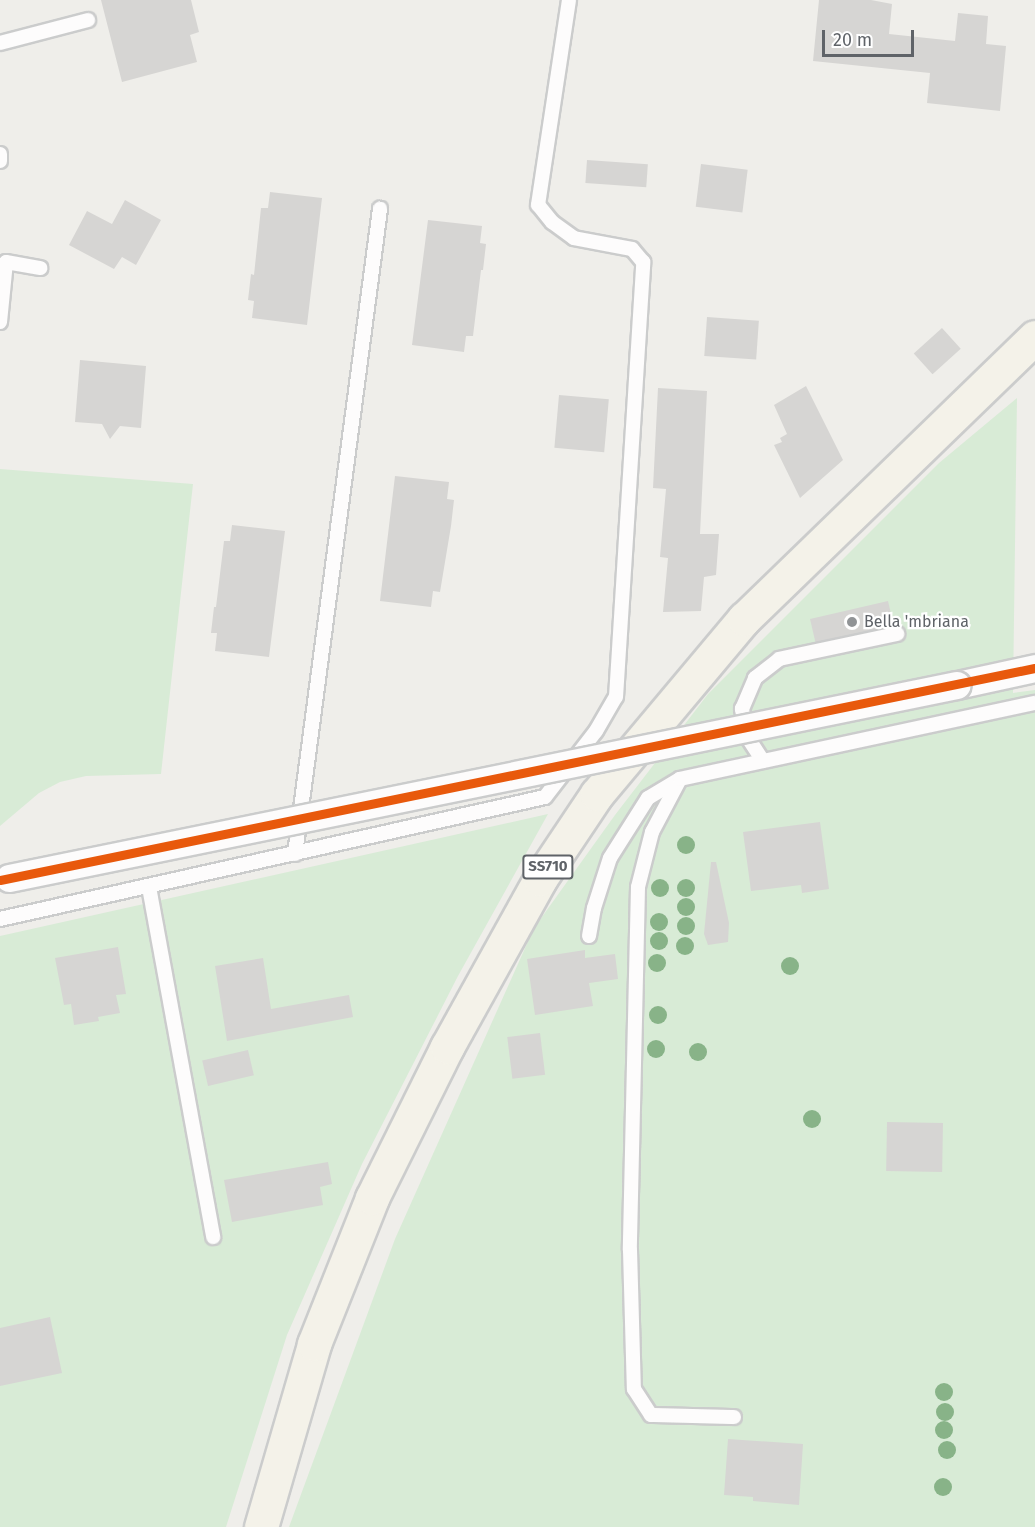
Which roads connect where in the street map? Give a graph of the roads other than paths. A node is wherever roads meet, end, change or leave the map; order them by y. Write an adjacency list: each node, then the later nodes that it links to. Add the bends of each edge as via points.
1 (569, 0): 15 (lane, via 538,205 552,222 574,238 632,249 643,262 616,697 596,731 545,798)
2 (88, 20): 3 (lane)
3 (0, 44)
4 (0, 154): 5 (lane)
5 (0, 161)
6 (380, 209): 15 (lane)
7 (40, 268): 8 (lane, via 6,262)
8 (0, 322)
9 (1035, 337): 22 (main road, SS710, via 744,619 597,794 540,879 447,1047 372,1198 314,1344)
10 (897, 634): 13 (lane, via 779,659 755,678 742,709 748,738)
11 (1035, 668): 16 (street, bridge)
12 (1035, 703): 13 (lane)
13 (763, 761): 14 (lane)
14 (680, 779): 19 (lane, via 648,798 610,858 594,908); 21 (lane, via 652,832 638,887 630,1250 633,1389 651,1415)
15 (295, 854): 17 (lane)
16 (5, 879)
17 (149, 887): 18 (lane); 20 (lane)
18 (0, 919)
19 (590, 936)
20 (213, 1237)
21 (734, 1417)
22 (261, 1527)

